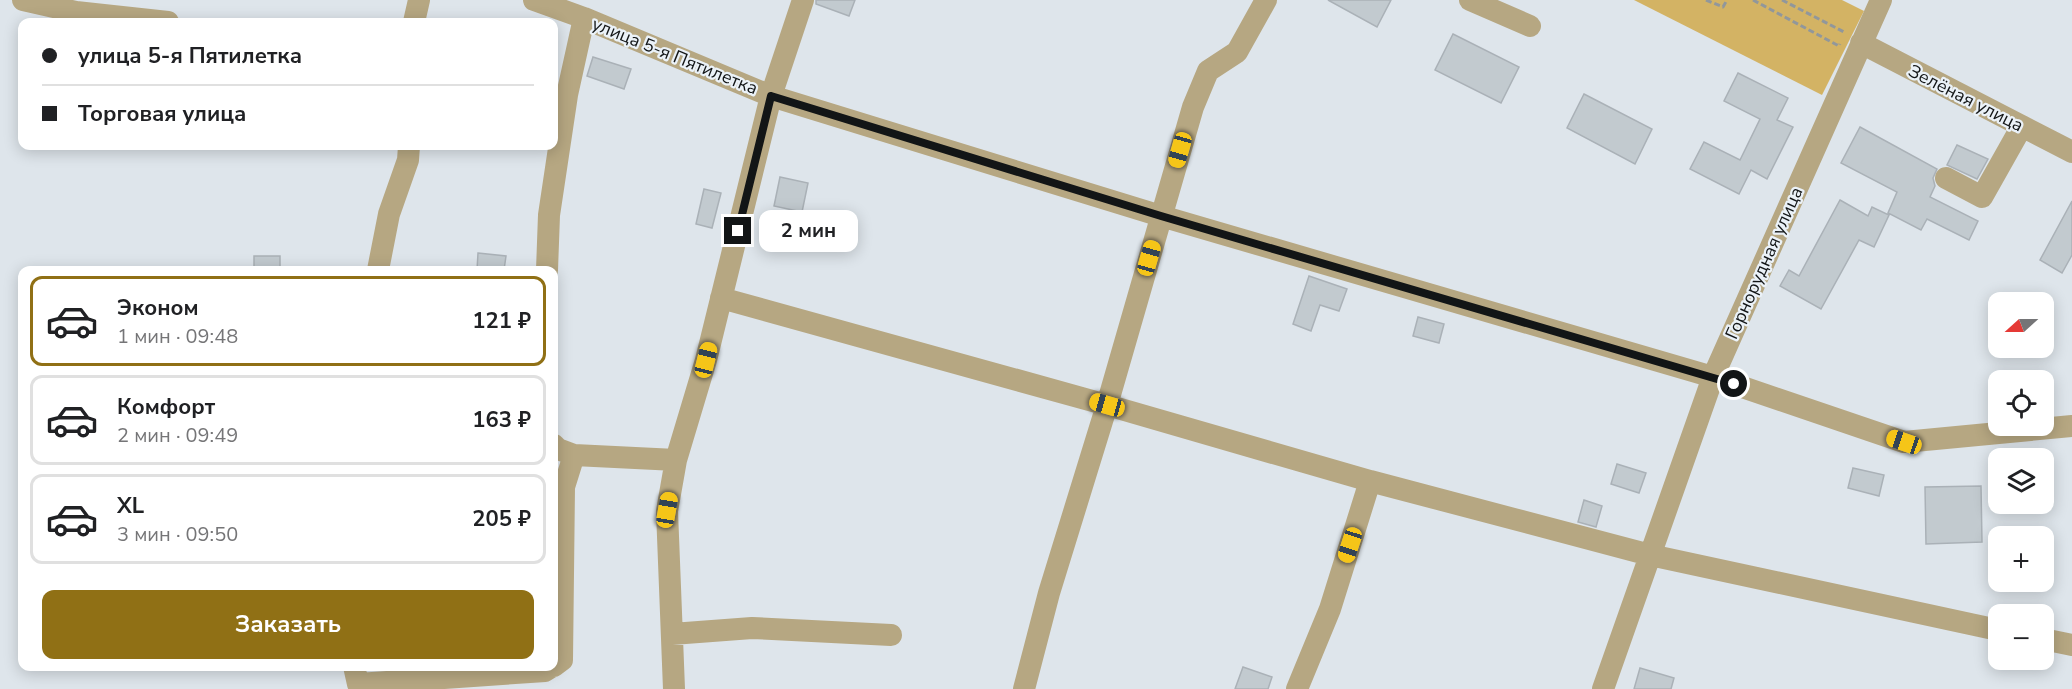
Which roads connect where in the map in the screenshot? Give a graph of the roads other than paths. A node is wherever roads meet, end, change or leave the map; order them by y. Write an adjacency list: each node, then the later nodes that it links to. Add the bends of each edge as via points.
1 (23, 0): 8 (street, via 76,12)
2 (419, 0): 9 (street)
3 (534, 0): 10 (street, улица 5-я Пятилетка)
4 (803, 0): 13 (street)
5 (1266, 0): 18 (street, via 1238,52 1208,71 1193,107)
6 (1470, 0): 11 (street)
7 (1881, 0): 12 (street, Горнорудная улица)
8 (131, 18)
9 (415, 18)
10 (584, 18): 13 (street, улица 5-я Пятилетка); 20 (street, via 567,95 549,215)
11 (1530, 26)
12 (1861, 44): 14 (street, Зелёная улица); 22 (street, Горнорудная улица)
13 (771, 96): 18 (street, улица 5-я Пятилетка); 21 (street)
14 (2022, 126): 16 (street, Зелёная улица); 17 (street, via 1982,197)
15 (409, 150): 19 (street, via 389,214)
16 (2072, 152)
17 (1946, 178)
18 (1161, 216): 22 (street, улица 5-я Пятилетка); 23 (street)
19 (379, 266)
20 (547, 266)
21 (721, 298): 23 (street); 27 (street)
22 (1713, 377): 24 (street, улица 5-я Пятилетка, via 1904,442); 29 (street, Горнорудная улица)
23 (1107, 405): 28 (street); 39 (street)
24 (2072, 426)
25 (558, 449): 26 (street)
26 (574, 455): 27 (street); 35 (street, via 564,487 562,660)
27 (676, 460): 31 (street, via 667,510)
28 (1370, 481): 29 (street); 40 (street, via 1330,609)
29 (1650, 555): 30 (street); 41 (street, Горнорудная улица)
30 (1988, 628)
31 (672, 634): 32 (street, via 752,628); 38 (street)
32 (891, 635)
33 (2054, 641): 34 (street)
34 (2072, 645)
35 (558, 663)
36 (355, 671): 37 (street, via 358,684)
37 (545, 671)
38 (674, 689)
39 (1024, 689)
40 (1297, 689)
41 (1603, 689)

